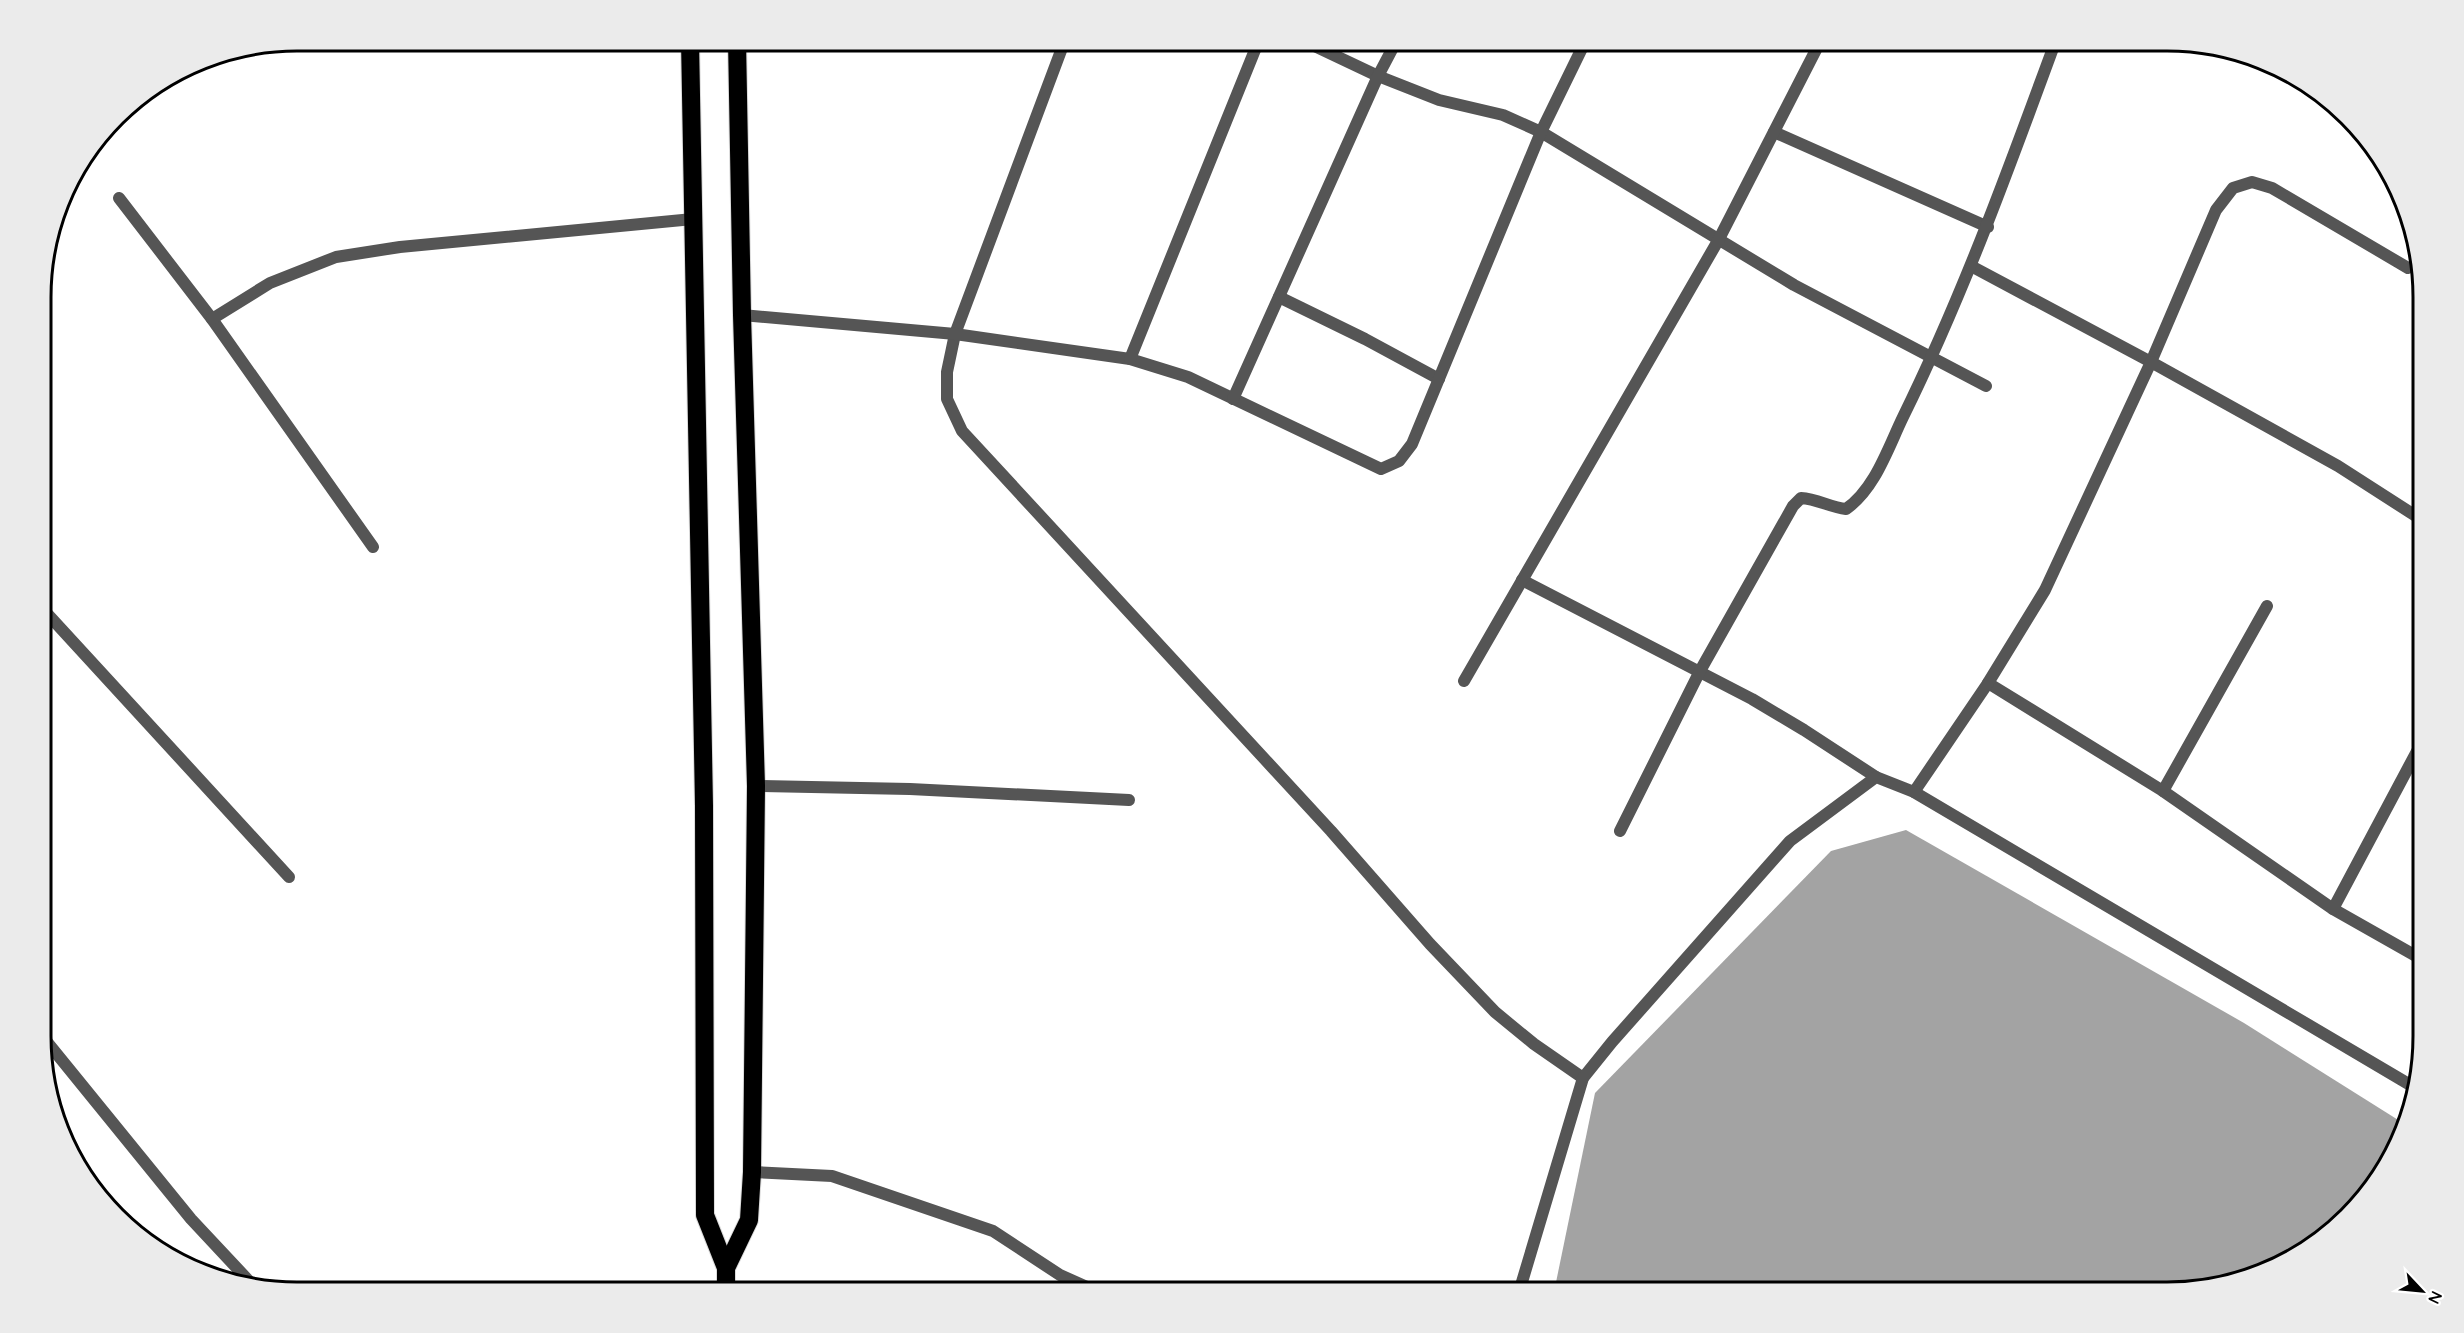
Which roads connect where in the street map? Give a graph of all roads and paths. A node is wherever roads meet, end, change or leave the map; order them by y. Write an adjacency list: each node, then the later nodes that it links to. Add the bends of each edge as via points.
1 (690, 51): 14 (highway)
2 (736, 51): 20 (highway)
3 (1061, 51): 22 (street)
4 (1255, 51): 24 (street)
5 (1325, 51): 10 (street)
6 (1391, 51): 10 (street)
7 (1581, 51): 11 (street)
8 (1815, 51): 12 (street)
9 (2052, 51): 15 (street)
10 (1378, 76): 11 (street, via 1438,100 1503,116); 19 (street)
11 (1541, 132): 16 (street); 26 (street)
12 (1774, 132): 15 (street); 16 (street)
13 (119, 198): 21 (street)
14 (693, 219): 21 (street, via 336,256 270,283); 51 (highway, via 704,806 705,1215)
15 (1988, 227): 17 (street)
16 (1719, 239): 23 (street, via 1794,285); 31 (street)
17 (1971, 266): 23 (street); 25 (street)
18 (2408, 268): 25 (street, via 2272,188 2252,182 2233,188 2216,210)
19 (1279, 297): 26 (street); 28 (street)
20 (742, 315): 22 (street); 39 (highway)
21 (212, 319): 30 (street)
22 (955, 333): 24 (street); 48 (street, via 946,372 947,399 962,431 1487,1004)
23 (1933, 357): 27 (street); 34 (street, via 1874,478 1858,501 1846,509 1801,498 1793,506)
24 (1130, 359): 28 (street, via 1188,377)
25 (2151, 362): 29 (street, via 2338,466); 36 (street, via 2045,590)
26 (1439, 379): 28 (street, via 1412,444 1399,461 1381,470)
27 (1986, 386)
28 (1233, 399)
29 (2413, 514)
30 (373, 547)
31 (1522, 580): 34 (street); 35 (street)
32 (2266, 606): 40 (street)
33 (51, 618): 44 (street)
34 (1700, 671): 38 (street, via 1804,730); 43 (street)
35 (1464, 681)
36 (1988, 682): 40 (street); 41 (street)
37 (2413, 759): 45 (street)
38 (1876, 777): 41 (street); 48 (street, via 1790,841)
39 (756, 786): 42 (street); 50 (highway)
40 (2163, 791): 45 (street)
41 (1914, 792): 49 (street)
42 (1129, 800)
43 (1620, 831)
44 (289, 877)
45 (2333, 909): 46 (street)
46 (2413, 954)
47 (52, 1048): 52 (street, via 191,1219)
48 (1583, 1078): 55 (street)
49 (2408, 1084)
50 (752, 1172): 51 (highway, via 749,1220); 54 (street, via 832,1176 993,1231)
51 (726, 1268): 53 (highway)
52 (244, 1276)
53 (726, 1282)
54 (1076, 1282)
55 (1522, 1282)

